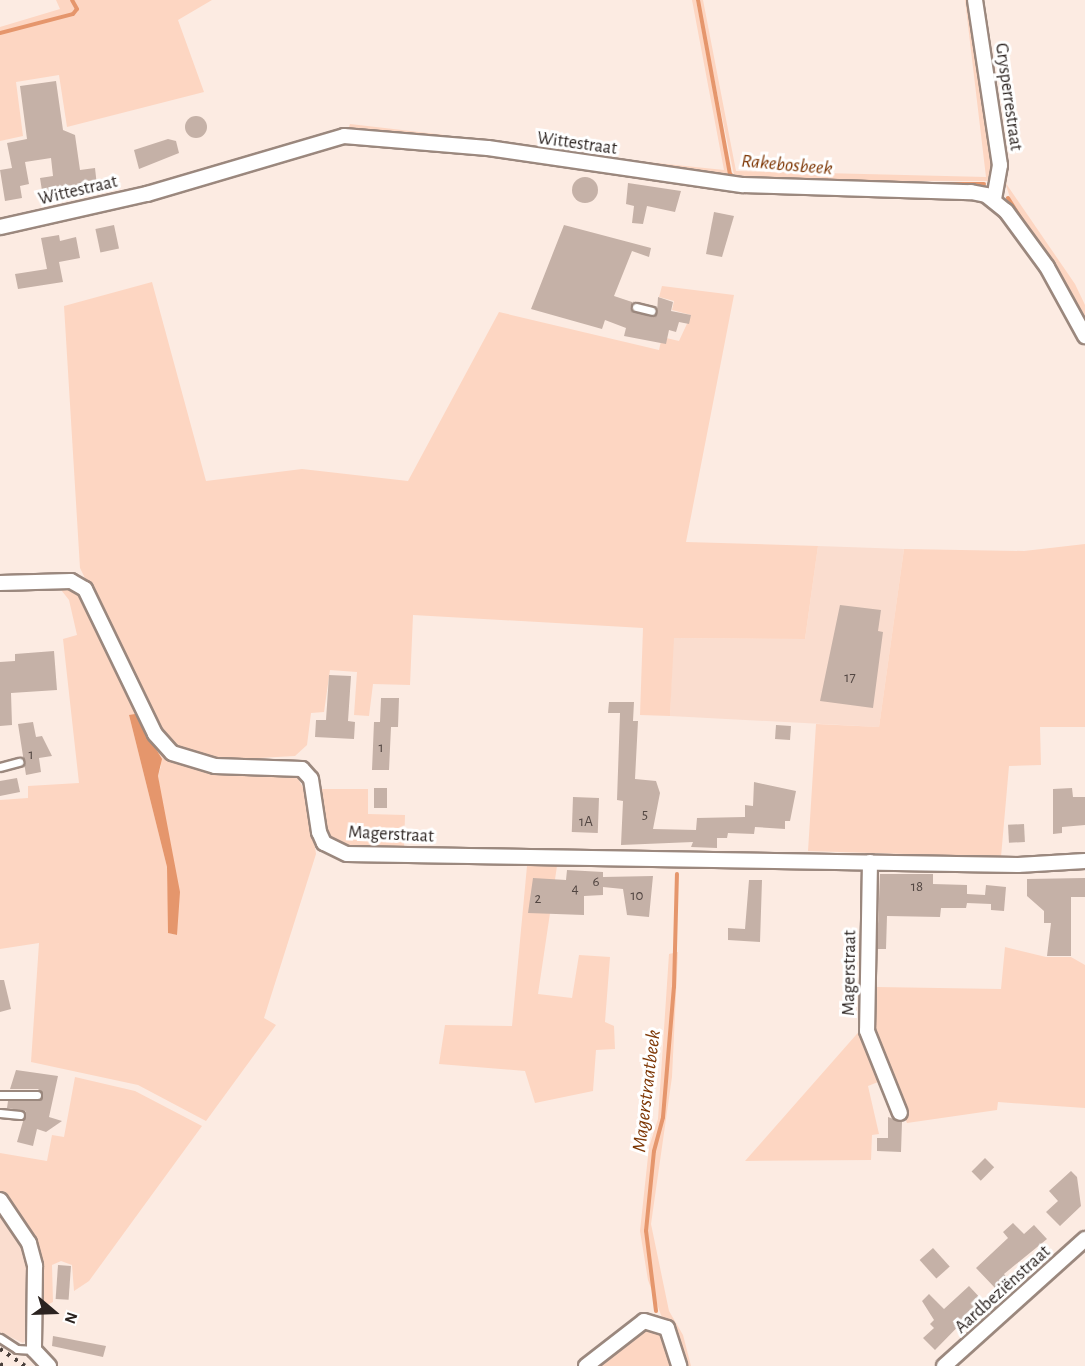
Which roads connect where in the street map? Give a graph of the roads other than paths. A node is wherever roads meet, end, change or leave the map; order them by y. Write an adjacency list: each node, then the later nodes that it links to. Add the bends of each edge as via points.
1 (975, 0): 2 (street, Grysperrestraat, via 1000,165)
2 (994, 200): 3 (street, Wittestraat, via 950,190 743,185 488,148 344,136 147,194); 6 (street, via 1047,267)
3 (0, 226)
4 (636, 307): 5 (lane)
5 (652, 311)
6 (1085, 336)
7 (0, 583): 11 (street, Magerstraat, via 71,581 85,589 155,734 172,753 215,766 302,769 311,779 318,832 324,843 347,854)
8 (19, 762): 9 (lane)
9 (0, 767)
10 (1085, 861): 11 (street, Magerstraat)
11 (870, 862): 15 (street, Magerstraat, via 867,1031)
12 (0, 1095): 13 (lane)
13 (37, 1095)
14 (0, 1113): 16 (lane)
15 (900, 1113)
16 (20, 1115)
17 (0, 1200): 20 (street, via 28,1243 35,1266)
18 (1085, 1239): 24 (street, Aardbeziënstraat)
19 (0, 1338): 20 (lane, via 17,1349)
20 (34, 1350): 21 (street)
21 (49, 1366)
22 (586, 1366): 23 (street, via 644,1321 667,1328)
23 (679, 1366)
24 (944, 1366)

